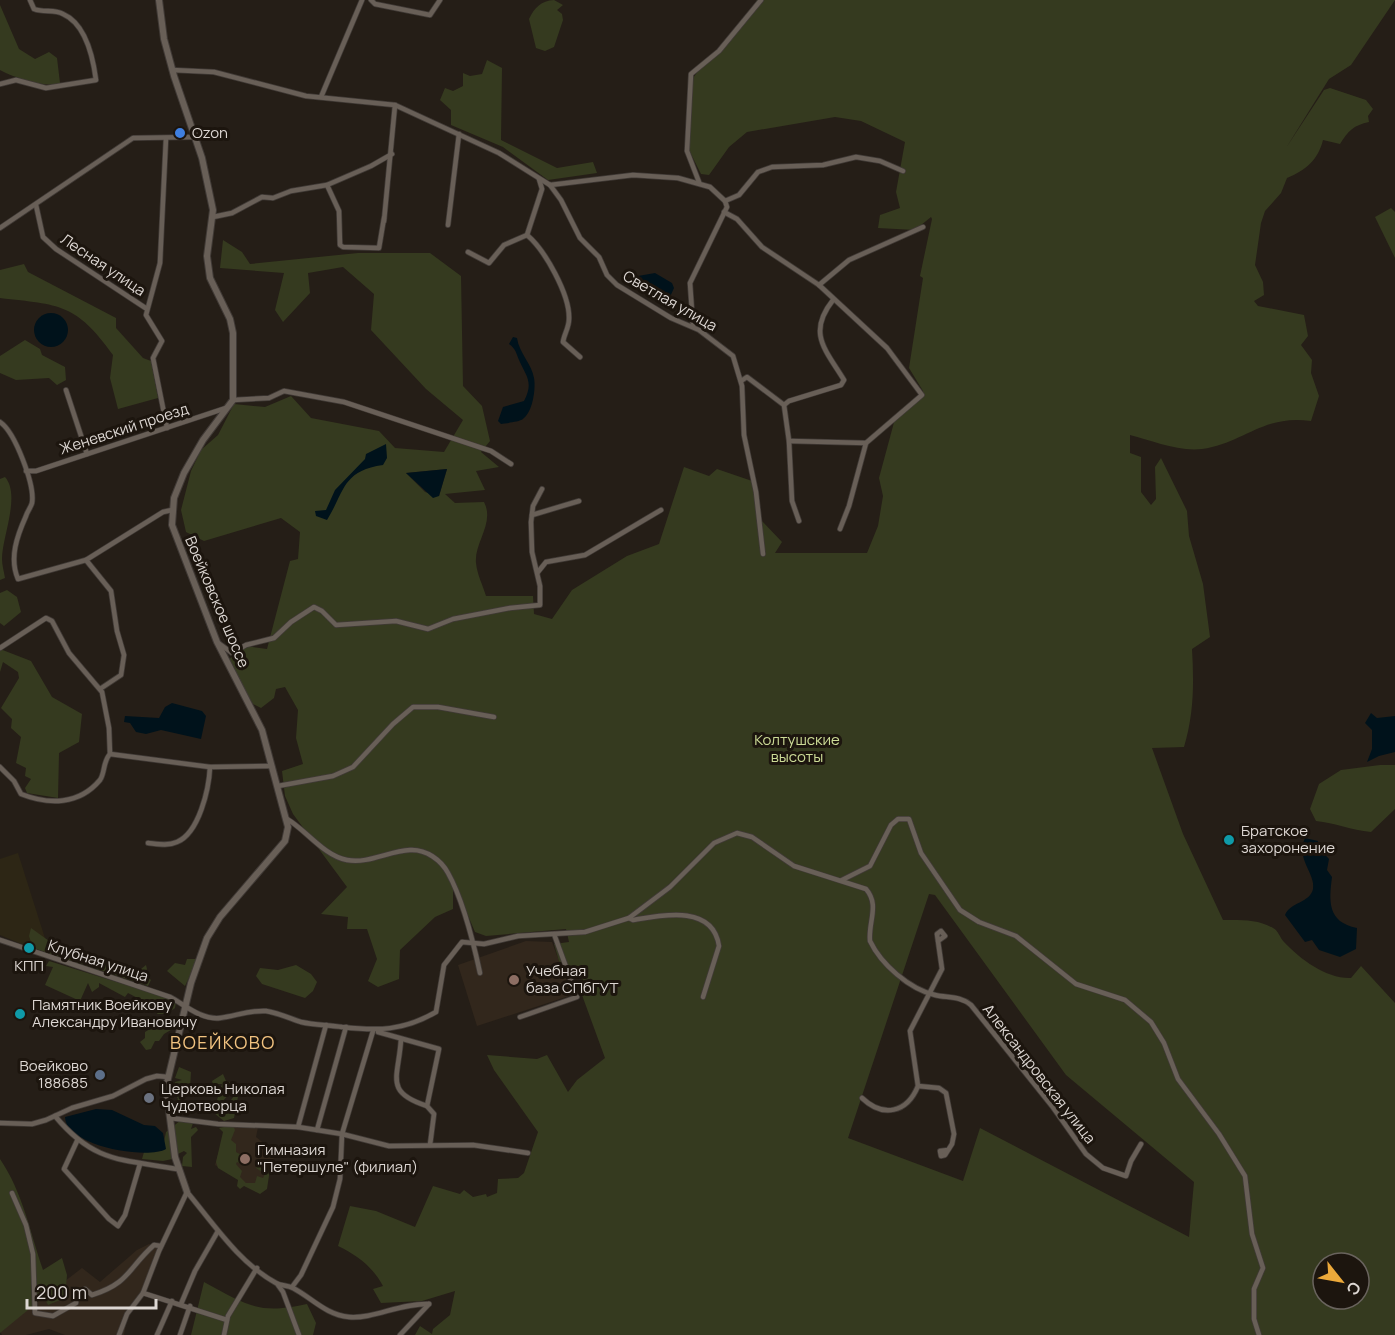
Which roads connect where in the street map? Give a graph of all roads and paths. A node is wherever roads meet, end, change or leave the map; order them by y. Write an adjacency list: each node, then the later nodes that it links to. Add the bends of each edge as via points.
1 (30, 0): 8 (street, via 34,9 68,17 91,47 96,80 46,88 16,80)
2 (159, 0): 7 (street, Воейковское шоссе)
3 (362, 0): 9 (street)
4 (370, 0): 5 (street, via 430,15)
5 (440, 0)
6 (761, 0): 17 (street, via 719,51 692,74 687,151)
7 (173, 73): 9 (street, via 214,72); 12 (street, Воейковское шоссе)
8 (0, 84)
9 (321, 97): 10 (street)
10 (394, 105): 11 (street); 14 (street)
11 (459, 134): 16 (street, via 499,153); 25 (street)
12 (195, 137): 13 (street); 24 (street, Воейковское шоссе, via 207,175)
13 (166, 138): 22 (street, via 133,138); 32 (street, via 160,263)
14 (392, 154): 19 (street); 19 (street, via 379,248 340,245 339,212)
15 (903, 171): 21 (street, via 880,161 856,157 824,165 772,167 758,172 739,195)
16 (539, 179): 18 (street); 20 (street)
17 (699, 182): 18 (street, via 633,175); 21 (street)
18 (550, 185): 20 (street); 33 (street, Светлая улица, via 580,238 599,257 616,285 671,318)
19 (327, 186): 24 (street, via 262,197 232,213)
20 (542, 189): 28 (street)
21 (725, 201): 23 (street)
22 (36, 205): 27 (street); 32 (street, Лесная улица, via 43,237)
23 (724, 212): 30 (street, via 737,219 762,248); 33 (street, via 690,284)
24 (213, 217): 37 (street, Воейковское шоссе, via 207,265 233,333)
25 (448, 225)
26 (923, 227): 30 (street, via 849,260)
27 (0, 228)
28 (527, 235): 29 (street, via 504,245 489,263); 34 (street, via 554,268 569,314 562,342)
29 (468, 252)
30 (819, 285): 31 (street)
31 (833, 300): 38 (street, via 821,316 819,338 844,380 841,385); 43 (street, via 887,348 922,396)
32 (147, 309): 41 (street, via 146,315 162,341 153,358)
33 (693, 326): 35 (street, Светлая улица, via 732,356)
34 (580, 357)
35 (741, 381): 38 (street, via 747,377); 54 (street, Светлая улица, via 744,435)
36 (66, 390): 44 (street)
37 (233, 400): 39 (street, Воейковское шоссе); 45 (street, via 269,398 284,391 344,402 491,451)
38 (784, 405): 42 (street)
39 (229, 408): 41 (street, Женевский проезд); 49 (street, Воейковское шоссе, via 192,455)
40 (0, 422): 46 (street, via 13,434)
41 (167, 428): 44 (street, Женевский проезд)
42 (789, 441): 43 (street); 52 (street, via 792,501)
43 (866, 443): 53 (street)
44 (87, 454): 46 (street, Женевский проезд)
45 (511, 464)
46 (26, 471): 55 (street, via 32,503 14,553 18,579)
47 (542, 489): 51 (street)
48 (579, 501): 51 (street)
49 (172, 510): 55 (street, via 155,516); 57 (street, Воейковское шоссе, via 172,525)
50 (661, 510): 56 (street, via 585,555 546,562)
51 (532, 515): 56 (street, via 532,552)
52 (800, 521)
53 (840, 529)
54 (763, 554)
55 (86, 560): 59 (street, via 111,591 124,655 122,675)
56 (538, 572): 57 (street, via 540,605 453,619 428,629 387,620 336,625 314,607 264,642 246,645 232,653)
57 (217, 642): 62 (street, Воейковское шоссе, via 262,730)
58 (0, 648): 59 (street, via 46,618)
59 (100, 689): 61 (street)
60 (494, 717): 65 (street, via 438,706 413,707 354,767 333,776)
61 (110, 754): 63 (street, via 101,779 82,796 64,803 21,794); 64 (street)
62 (272, 766): 64 (street); 65 (street, Воейковское шоссе)
63 (0, 767)
64 (210, 767): 67 (street, via 209,790 185,837 169,845)
65 (278, 786): 66 (street, Воейковское шоссе)
66 (286, 819): 72 (street, via 345,860 412,850 435,858 448,873); 76 (street, Воейковское шоссе, via 285,841 207,938)
67 (148, 843)
68 (841, 880): 69 (street, via 794,866 752,837 737,833 714,843 670,887); 75 (street, Александровская улица, via 866,889 872,896 870,941 884,962); 120 (street, via 870,866 894,821 909,819 923,855 960,910 1016,936 1076,984 1125,1000 1146,1015 1164,1043 1178,1079 1245,1176 1251,1232 1263,1268 1254,1289)
69 (628, 918): 70 (street, via 585,932); 77 (street, via 692,915 710,927 719,946)
70 (554, 934): 72 (street, via 484,944); 80 (street, via 577,997)
71 (0, 940): 78 (street, Клубная улица)
72 (473, 941): 74 (street); 83 (street, via 462,942 444,965 436,1012 402,1026)
73 (938, 941): 75 (street, via 942,969)
74 (480, 973)
75 (930, 994): 86 (street, via 910,1032); 96 (street, Александровская улица, via 966,1000 971,1005 1094,1162 1126,1176)
76 (188, 996): 78 (street); 79 (street, Воейковское шоссе)
77 (703, 997)
78 (178, 1001): 79 (street, Клубная улица)
79 (185, 1008): 81 (street, via 214,1017 264,1011); 85 (street, Воейковское шоссе)
80 (520, 1017)
81 (326, 1025): 82 (street); 92 (street)
82 (346, 1027): 83 (street); 93 (street)
83 (373, 1031): 84 (street); 94 (street)
84 (401, 1039): 88 (street, via 399,1093); 88 (street, via 439,1049)
85 (168, 1077): 89 (street, via 146,1079 113,1096); 90 (street, Воейковское шоссе, via 166,1099)
86 (918, 1086): 87 (street, via 910,1102 895,1110 872,1108); 98 (street, via 939,1088 946,1093 954,1134)
87 (862, 1098)
88 (428, 1106): 97 (street, via 434,1114)
89 (55, 1116): 91 (street, via 32,1124); 95 (street)
90 (170, 1118): 92 (street); 101 (street, Воейковское шоссе)
91 (0, 1123)
92 (298, 1127): 93 (street)
93 (317, 1130): 94 (street)
94 (342, 1134): 97 (street, via 389,1146); 108 (street, via 340,1179 333,1206)
95 (77, 1141): 100 (street, via 106,1156); 100 (street, via 64,1168 118,1226)
96 (1141, 1144)
97 (430, 1145): 99 (street, via 473,1145)
98 (948, 1150)
99 (528, 1153)
100 (140, 1164): 101 (street)
101 (177, 1169): 102 (street, Воейковское шоссе)
102 (187, 1192): 104 (street); 105 (street)
103 (12, 1193): 105 (street, via 33,1254 35,1313 53,1316 75,1303 76,1294 85,1288 92,1295 117,1286 146,1252 154,1245)
104 (218, 1231): 106 (street); 111 (street)
105 (161, 1246): 109 (street)
106 (257, 1268): 107 (street); 113 (street)
107 (278, 1285): 108 (street); 118 (street)
108 (292, 1287): 119 (street, via 311,1303 351,1318 411,1303 429,1304)
109 (143, 1293): 110 (street); 114 (street, via 127,1314)
110 (172, 1301): 111 (street); 115 (street)
111 (181, 1304): 112 (street)
112 (190, 1306): 113 (street); 116 (street)
113 (227, 1320): 117 (street)
114 (119, 1335)
115 (157, 1335)
116 (180, 1335)
117 (224, 1335)
118 (300, 1335)
119 (399, 1335)
120 (1258, 1335)

